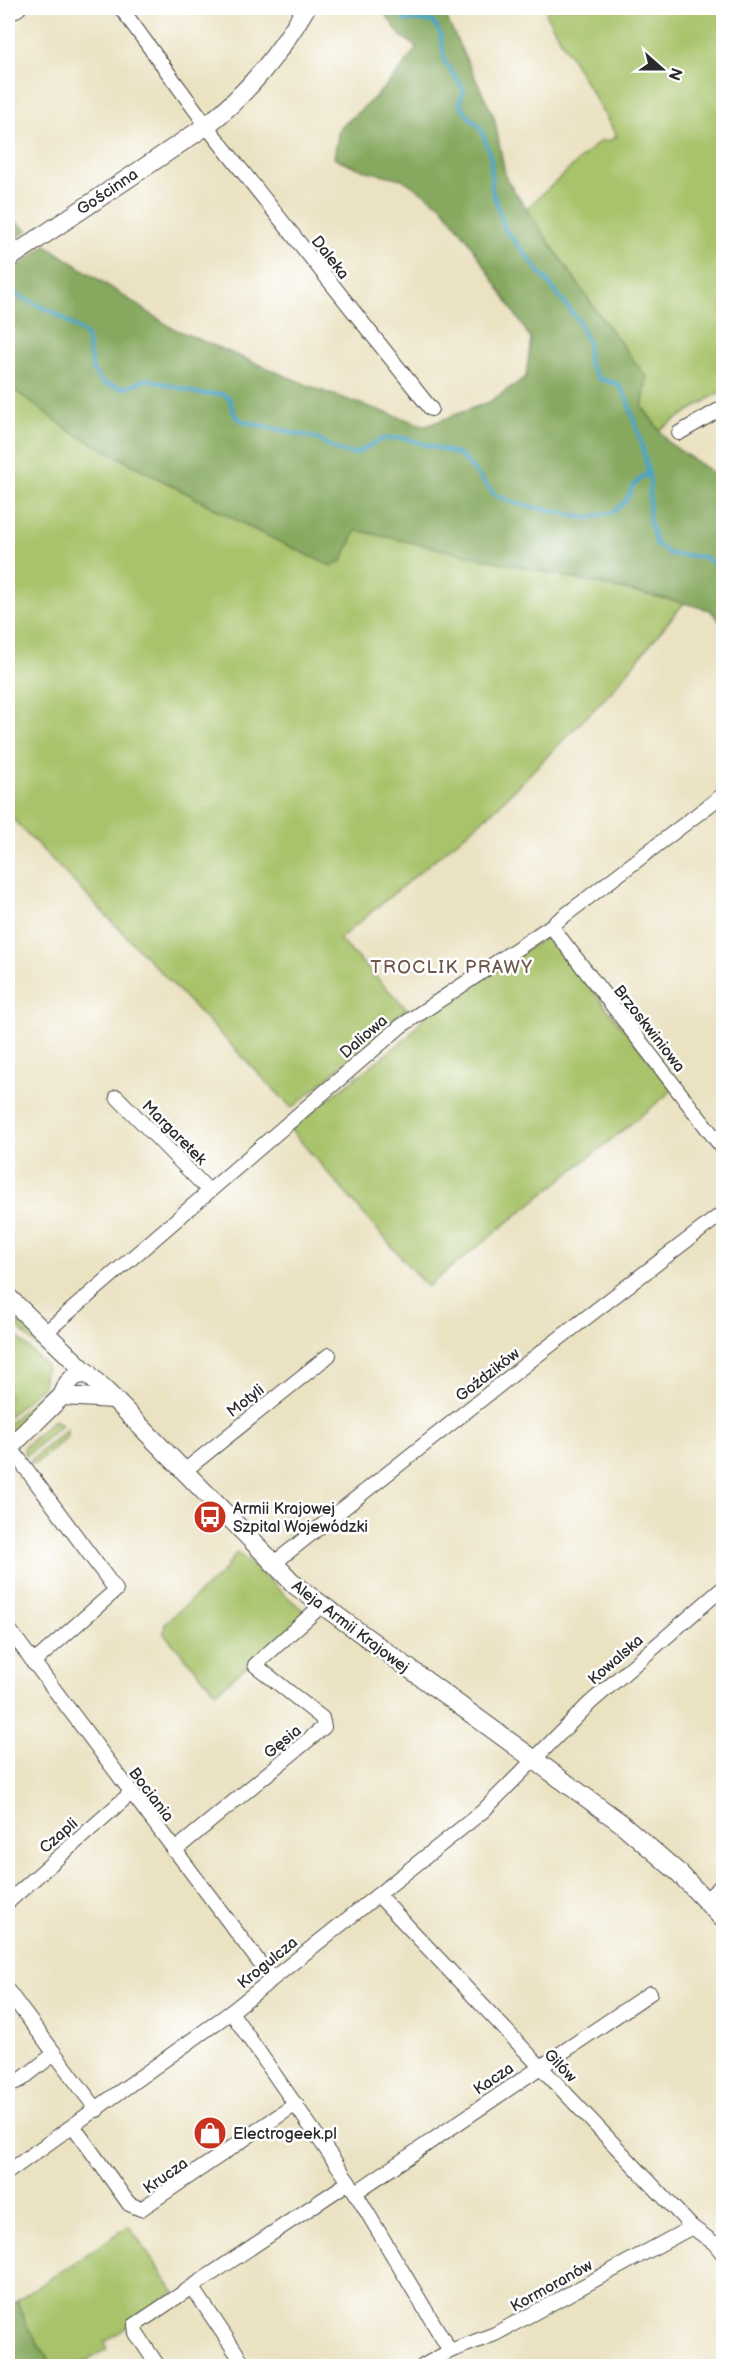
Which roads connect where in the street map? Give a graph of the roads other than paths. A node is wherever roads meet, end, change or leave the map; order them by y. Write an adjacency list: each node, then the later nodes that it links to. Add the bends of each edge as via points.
1 (19, 8): 4 (street)
2 (121, 8): 5 (street)
3 (306, 8): 5 (street, Gościnna, via 268,67)
4 (8, 15)
5 (206, 126): 6 (street, Gościnna); 8 (street, Daleka)
6 (8, 259)
7 (723, 407): 9 (street)
8 (431, 409)
9 (679, 433)
10 (723, 794): 11 (street, Daliowa)
11 (551, 926): 13 (street, Brzoskwiniowa); 14 (street, Daliowa, via 401,1026)
12 (117, 1097): 14 (street, Margaretek)
13 (723, 1150)
14 (208, 1190): 17 (street, Daliowa)
15 (723, 1212): 24 (street, Goździków)
16 (8, 1297): 17 (street, Aleja Armii Krajowej)
17 (46, 1332): 19 (street, Aleja Armii Krajowej)
18 (329, 1355): 23 (street, Motyli)
19 (87, 1373): 20 (street, via 72,1393); 21 (street, Aleja Armii Krajowej)
20 (62, 1396): 21 (street); 22 (street)
21 (114, 1399): 23 (street, Aleja Armii Krajowej)
22 (9, 1448): 28 (street, via 116,1590)
23 (183, 1472): 24 (street, Aleja Armii Krajowej)
24 (273, 1564): 26 (street, Aleja Armii Krajowej)
25 (723, 1587): 29 (street, Kowalska, via 590,1703)
26 (321, 1606): 29 (street, Aleja Armii Krajowej); 31 (street, Gęsia, via 255,1665 322,1718 324,1727)
27 (8, 1629): 28 (street, Bociania)
28 (33, 1663): 30 (street, Bociania)
29 (533, 1760): 33 (street, Krogulcza, via 483,1811); 34 (street, Aleja Armii Krajowej, via 621,1823)
30 (131, 1793): 31 (street, Bociania); 35 (street, Czapli)
31 (174, 1851): 37 (street, Bociania)
32 (723, 1882): 34 (street)
33 (378, 1895): 37 (street, Krogulcza); 42 (street, Gilów)
34 (706, 1900): 36 (street, Aleja Armii Krajowej)
35 (8, 1902)
36 (723, 1920)
37 (271, 1978): 40 (street, Krogulcza)
38 (8, 1992): 41 (street)
39 (650, 1993): 42 (street, Kacza)
40 (231, 2012): 44 (street); 45 (street, Krogulcza)
41 (54, 2054): 43 (street, via 21,2080); 45 (street)
42 (540, 2066): 48 (street, Kacza); 49 (street, Gilów)
43 (8, 2085)
44 (296, 2104): 46 (street, Krucza, via 141,2209 129,2204); 48 (street)
45 (97, 2110): 46 (street, Krogulcza)
46 (74, 2127): 47 (street, Krogulcza)
47 (8, 2172)
48 (352, 2187): 51 (street, Kacza); 52 (street)
49 (692, 2227): 50 (street, Gilów); 52 (street, Kormoranów, via 495,2334)
50 (723, 2255)
51 (193, 2288): 53 (street, Kacza, via 135,2325); 54 (street)
52 (450, 2351): 55 (street, Kormoranów)
53 (158, 2367)
54 (245, 2367)
55 (423, 2367)

